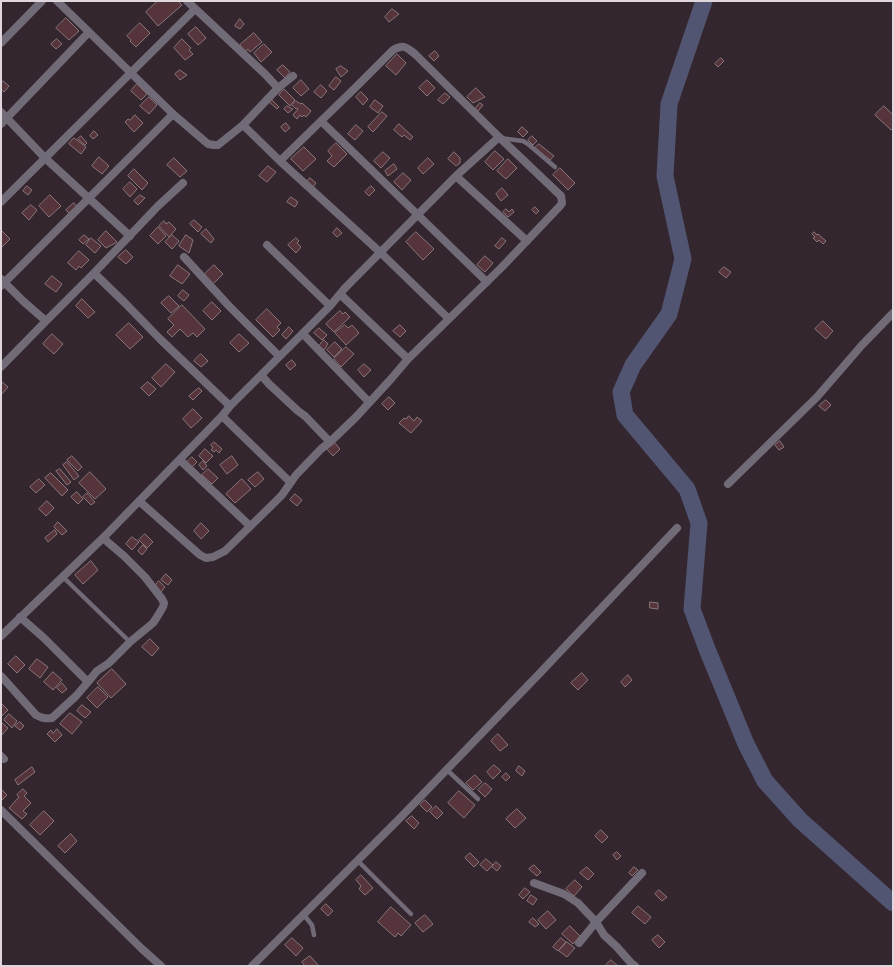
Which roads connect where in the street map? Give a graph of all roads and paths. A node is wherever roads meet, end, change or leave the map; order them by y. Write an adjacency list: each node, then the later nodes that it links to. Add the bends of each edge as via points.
1 (42, 1): 6 (street)
2 (57, 1): 5 (street)
3 (187, 1): 4 (street)
4 (195, 9): 7 (street); 9 (street)
5 (89, 32): 7 (street); 11 (street)
6 (1, 43)
7 (131, 72): 10 (street); 15 (street)
8 (293, 76): 9 (street)
9 (278, 88): 13 (street)
10 (173, 114): 13 (street, via 211,145 218,144); 20 (street)
11 (3, 118): 15 (street)
12 (321, 121): 14 (street, via 393,50 402,46 415,54); 16 (street); 22 (street)
13 (243, 125): 16 (street)
14 (498, 138): 17 (lane, via 528,144); 18 (street); 24 (street, via 561,196 560,206)
15 (44, 158): 20 (street); 21 (street)
16 (280, 161): 26 (street)
17 (555, 167)
18 (456, 176): 22 (street); 24 (street)
19 (183, 183): 23 (street)
20 (89, 198): 23 (street); 29 (street)
21 (1, 202)
22 (418, 215): 26 (street); 30 (street)
23 (130, 236): 28 (street)
24 (527, 241): 30 (street)
25 (267, 245): 32 (street)
26 (381, 253): 31 (street); 34 (street)
27 (184, 257): 37 (street)
28 (94, 273): 35 (street); 42 (street)
29 (2, 282): 35 (street)
30 (487, 282): 34 (street)
31 (340, 294): 32 (street); 38 (street)
32 (330, 306): 36 (street)
33 (893, 313): 47 (street, via 817,397)
34 (449, 319): 38 (street)
35 (46, 321): 39 (street)
36 (302, 334): 37 (street); 41 (street)
37 (279, 356): 40 (street)
38 (408, 358): 41 (street)
39 (1, 367)
40 (262, 376): 42 (street); 44 (street)
41 (369, 402): 44 (street)
42 (230, 406): 43 (street)
43 (222, 416): 45 (street); 46 (street)
44 (330, 442): 46 (street)
45 (180, 460): 48 (street); 49 (street)
46 (290, 482): 49 (street, via 282,495)
47 (728, 484)
48 (139, 501): 49 (street, via 206,558 225,551); 51 (street)
49 (250, 526)
50 (677, 528): 58 (street)
51 (103, 538): 52 (street); 55 (street, via 145,577 164,603 153,623)
52 (62, 576): 53 (street); 55 (lane)
53 (20, 617): 54 (street); 57 (street)
54 (1, 636)
55 (130, 642): 57 (street)
56 (1, 676): 57 (street, via 36,715 43,718 52,718)
57 (88, 682)
58 (446, 769): 59 (lane); 61 (street)
59 (478, 799)
60 (1, 810): 69 (street)
61 (357, 860): 64 (street); 65 (lane)
62 (642, 873): 66 (street)
63 (534, 883): 66 (street, via 564,894 578,903)
64 (303, 914): 67 (lane, via 312,925); 70 (street)
65 (411, 914)
66 (596, 922): 68 (street); 71 (street, via 604,936)
67 (314, 935)
68 (579, 943)
69 (161, 966)
70 (252, 966)
71 (635, 966)

